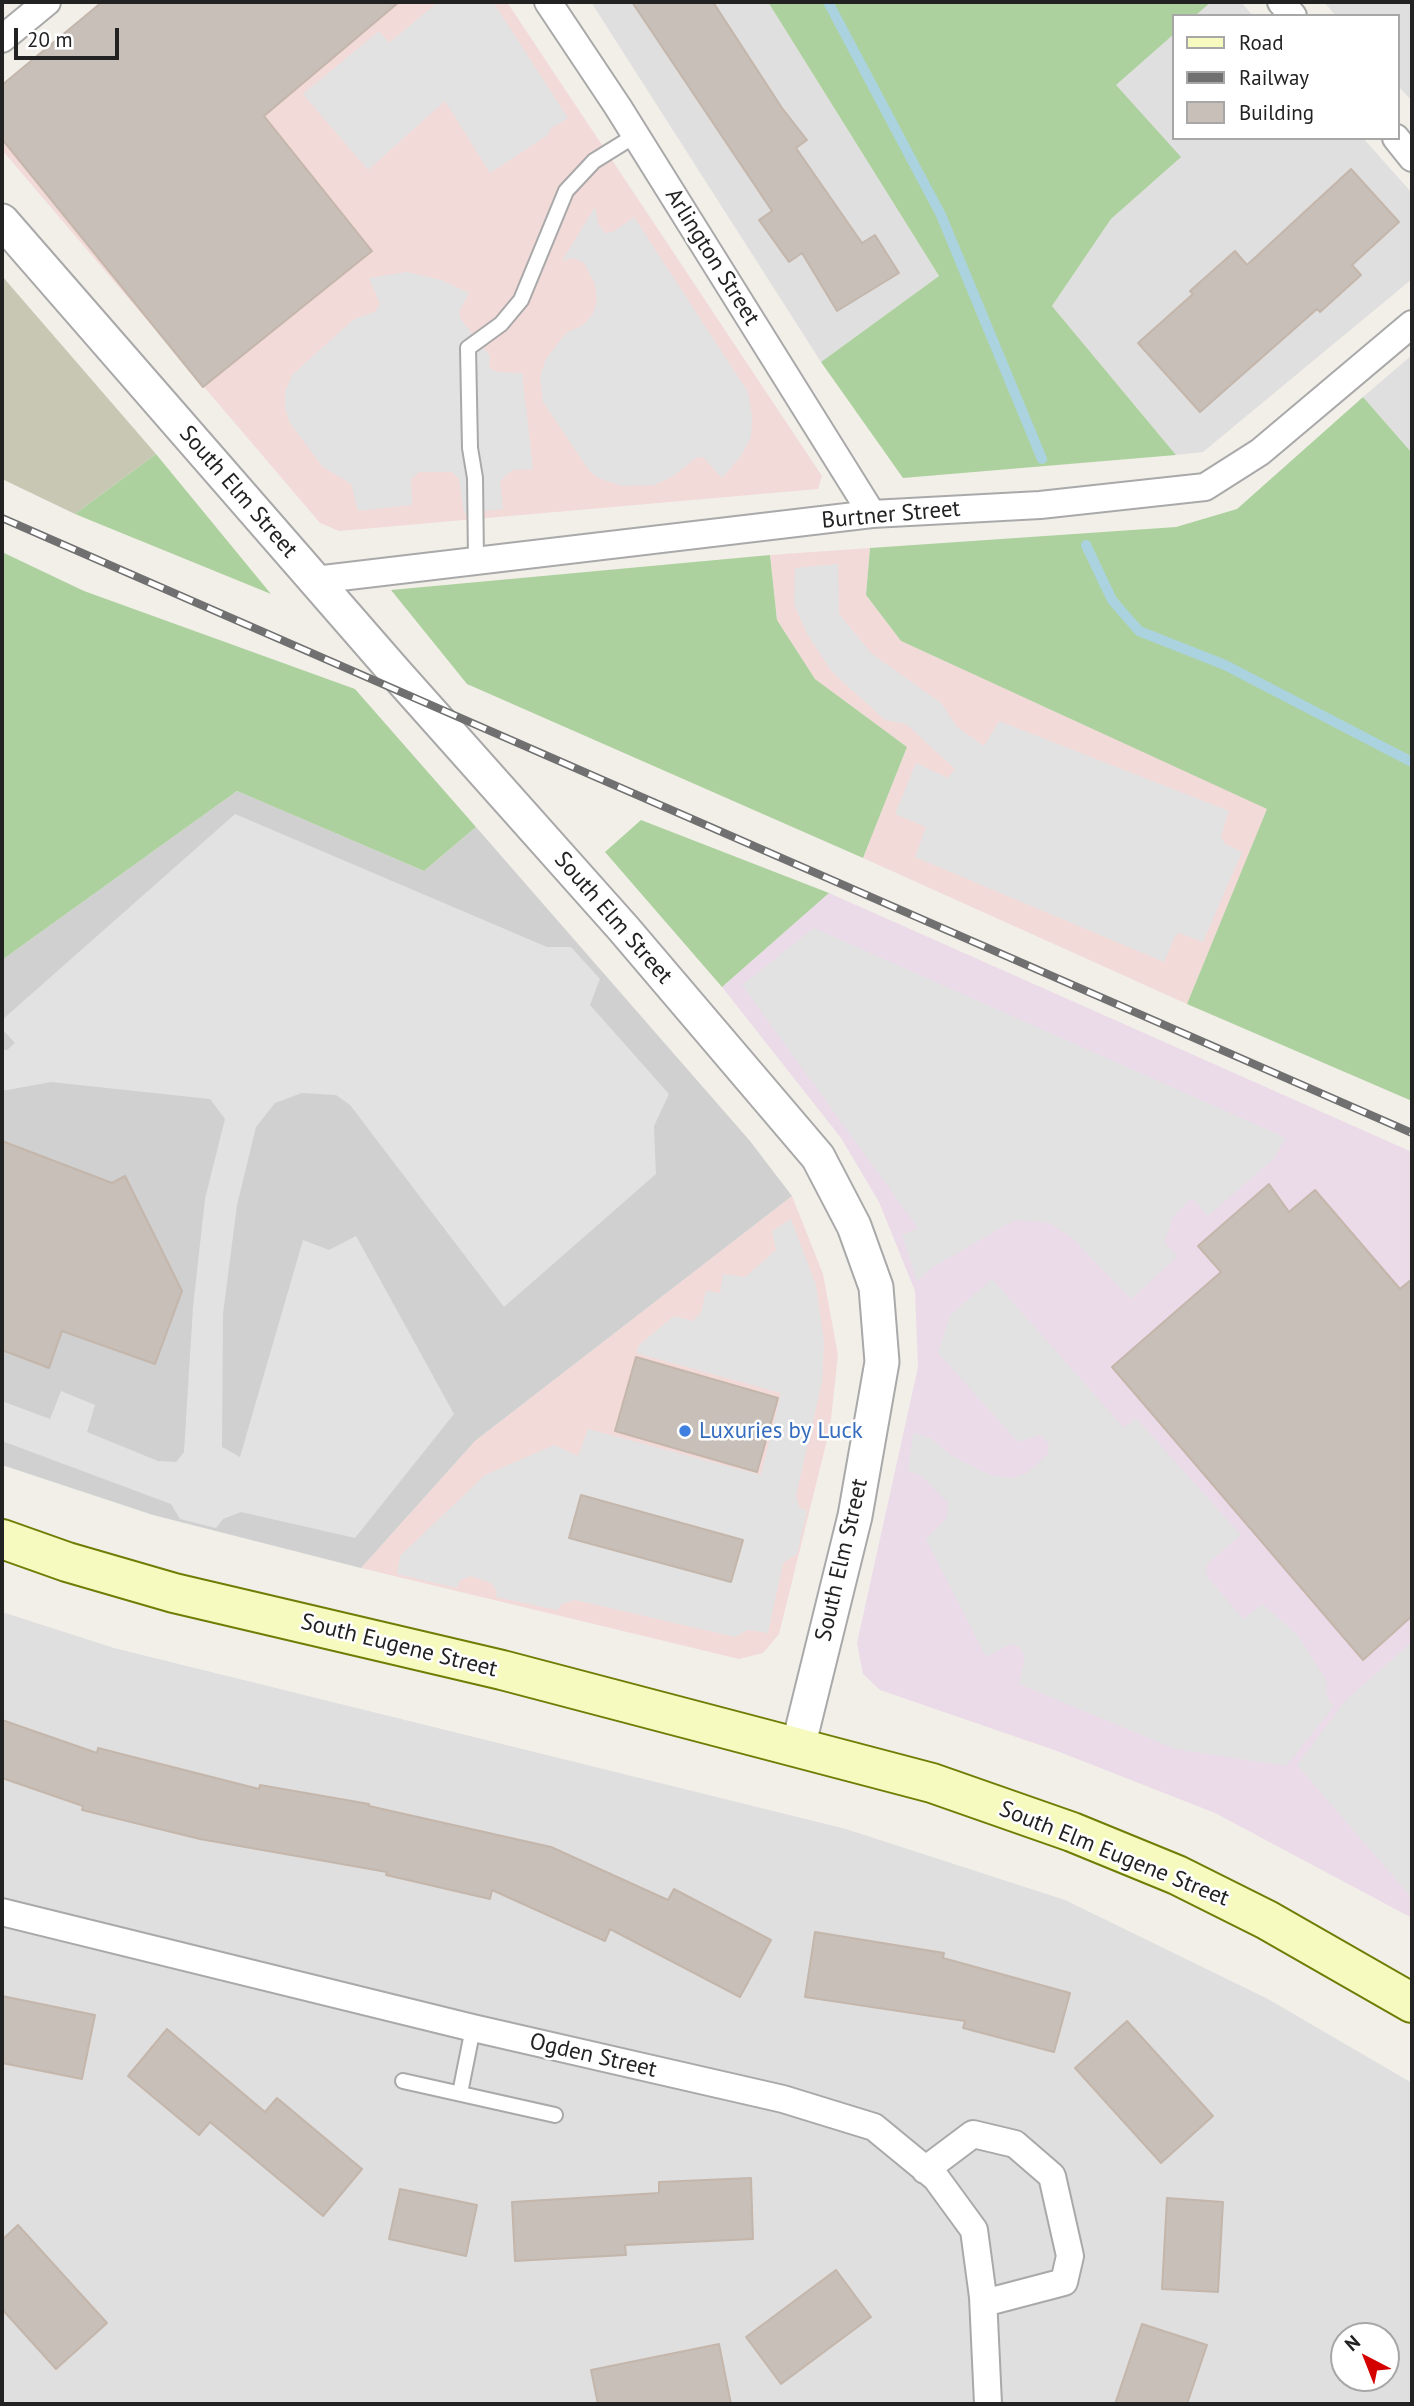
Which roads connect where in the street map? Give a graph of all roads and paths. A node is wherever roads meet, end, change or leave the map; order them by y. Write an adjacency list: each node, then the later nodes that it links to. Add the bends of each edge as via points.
1 (47, 2): 3 (street)
2 (548, 2): 4 (street, Arlington Street)
3 (2, 39)
4 (636, 135): 9 (street, Arlington Street); 10 (lane, via 594,161 566,191 521,300 501,324 468,348)
5 (1398, 140): 6 (street)
6 (1412, 158)
7 (2, 220): 11 (street, South Elm Street)
8 (1412, 324): 9 (street, Burtner Street, via 1260,452 1205,487 1040,505)
9 (872, 514): 10 (street, Burtner Street)
10 (476, 561): 11 (street, Burtner Street)
11 (315, 580): 13 (street, South Elm Street, via 818,1157 855,1226 876,1287 882,1362 855,1517)
12 (2, 1539): 13 (main road, South Eugene Street, via 174,1592 489,1667)
13 (798, 1748): 15 (main road, South Elm Eugene Street, via 932,1783 1165,1870 1267,1920)
14 (2, 1912): 16 (street, Ogden Street)
15 (1412, 2003)
16 (472, 2028): 18 (lane); 20 (street, Ogden Street, via 783,2099 874,2127)
17 (402, 2081): 18 (lane)
18 (460, 2093): 19 (lane)
19 (555, 2115)
20 (925, 2170): 21 (street, Ogden Street, via 974,2230); 21 (street, via 973,2134 1015,2144 1052,2176 1070,2256 1064,2283)
21 (984, 2303): 22 (street, Ogden Street)
22 (988, 2404)

